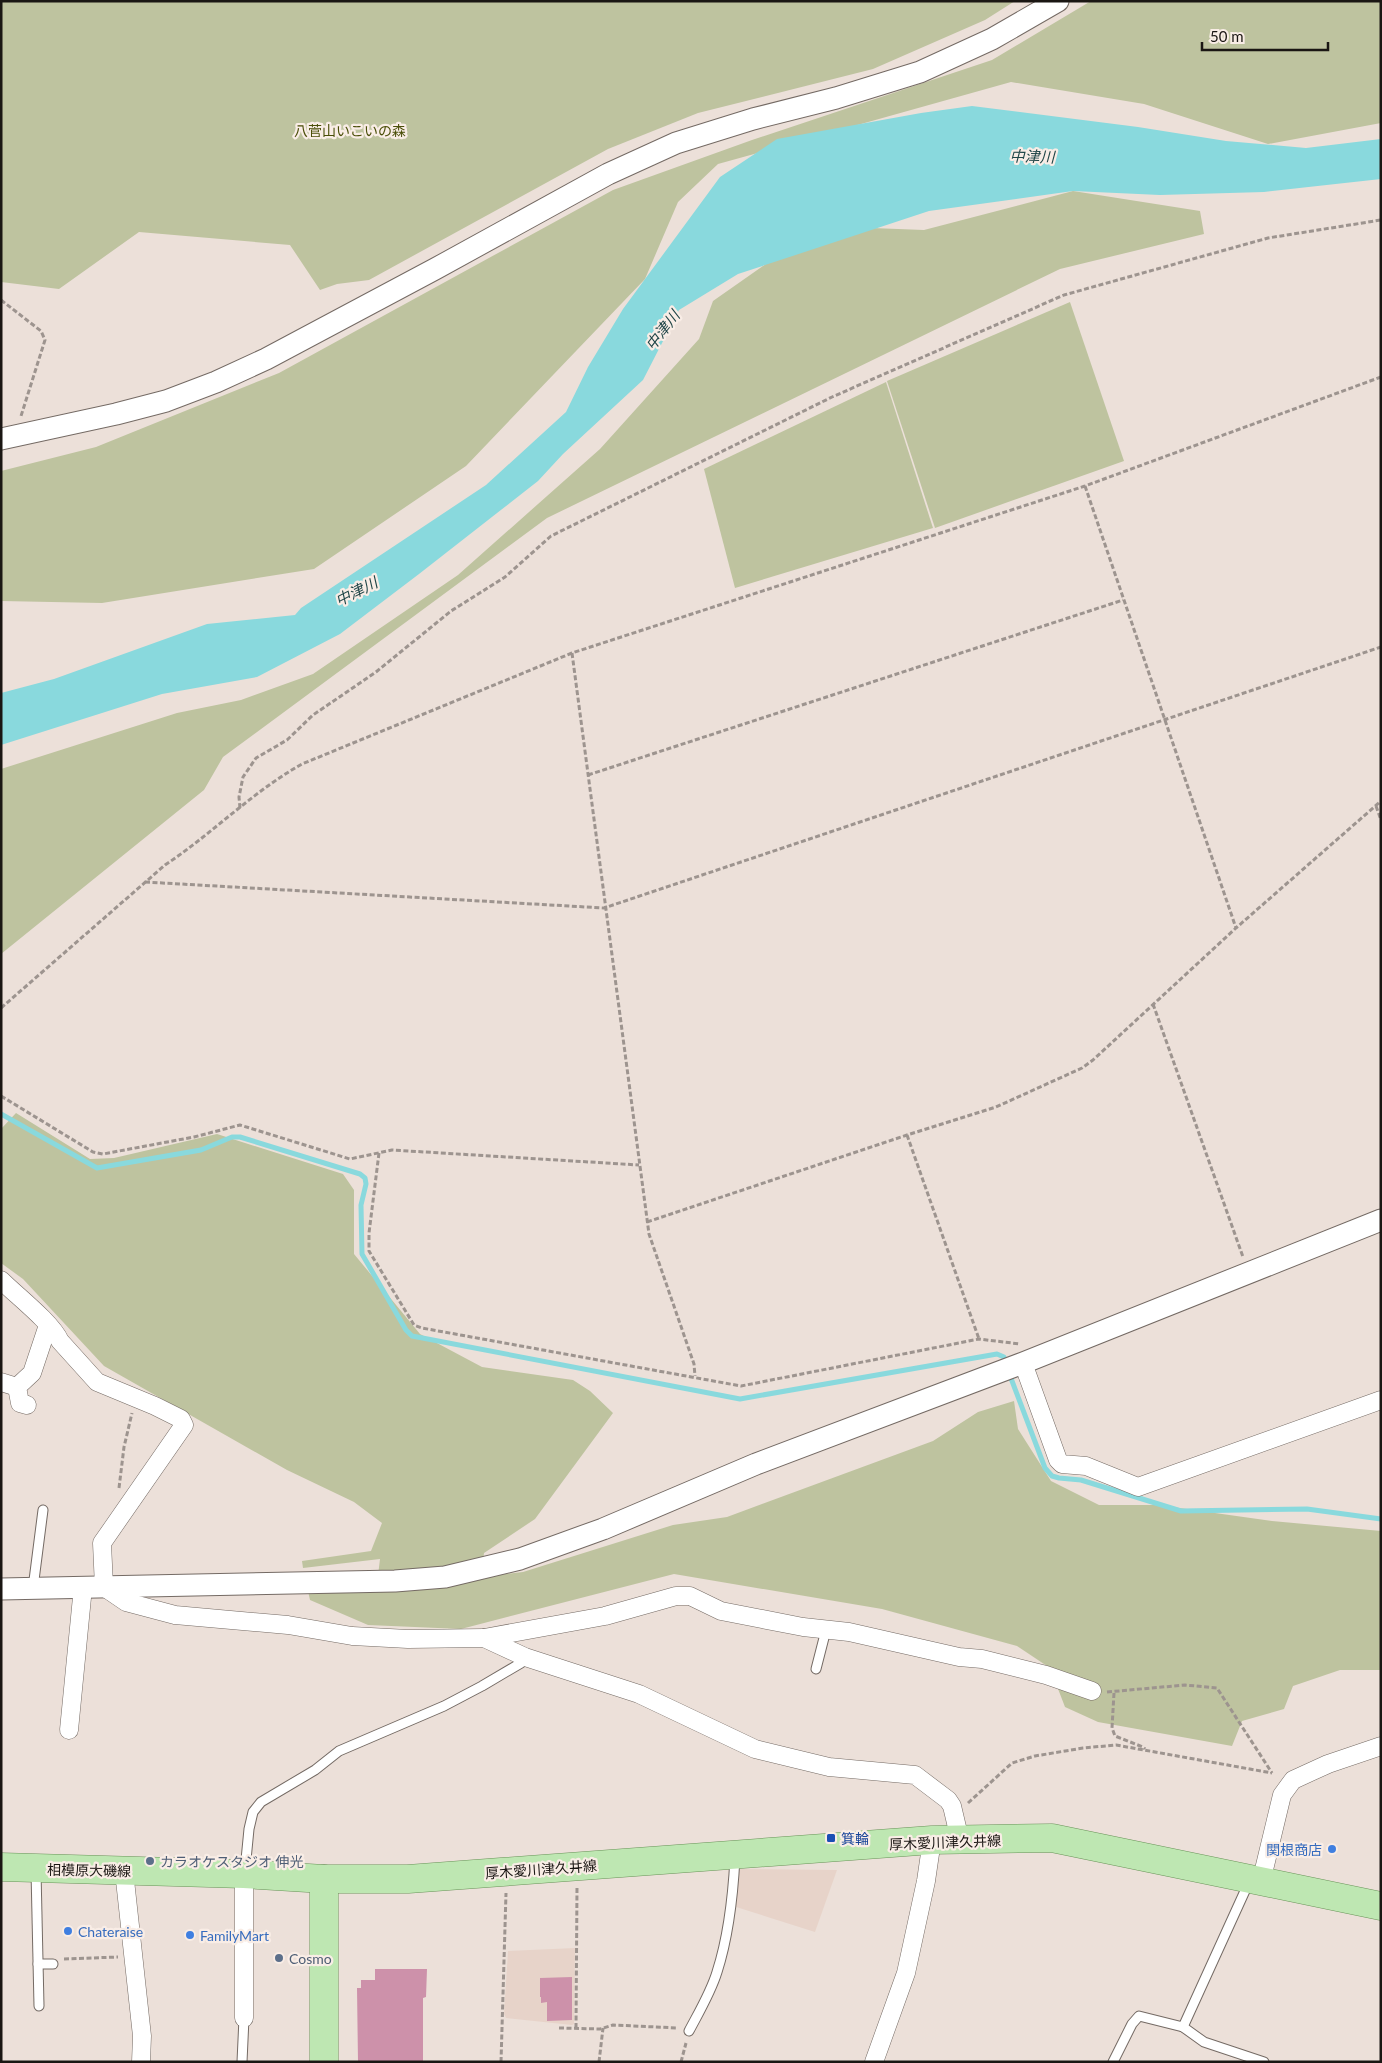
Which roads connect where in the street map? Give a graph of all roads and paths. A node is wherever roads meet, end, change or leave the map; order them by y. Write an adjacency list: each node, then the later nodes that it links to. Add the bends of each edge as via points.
1 (1058, 1): 5 (street, via 992,39 920,72 676,143 608,174 266,359 216,382 166,401)
2 (1381, 220): 14 (path, via 1268,238 1064,294 832,397 551,536 505,577 451,611 376,672 313,715 287,740 256,758 243,777)
3 (1, 300): 5 (path, via 42,331 44,340)
4 (1381, 377): 6 (path)
5 (8, 437)
6 (1085, 486): 7 (path); 9 (path)
7 (1123, 600): 10 (path); 11 (path)
8 (1381, 647): 10 (path)
9 (572, 654): 11 (path); 14 (path, via 302,764 276,779)
10 (1165, 720): 17 (path); 18 (path)
11 (588, 775): 17 (path)
12 (1381, 801): 13 (path)
13 (1376, 806): 15 (path); 18 (path)
14 (240, 808): 16 (path)
15 (1381, 820)
16 (145, 882): 17 (path); 20 (path)
17 (604, 908): 24 (path)
18 (1236, 928): 19 (path)
19 (1153, 1004): 22 (path, via 1082,1068 996,1107); 27 (path)
20 (1, 1008)
21 (1, 1096): 23 (path, via 94,1152 103,1154 240,1125 350,1158)
22 (906, 1135): 26 (path); 30 (path)
23 (378, 1153): 24 (path, via 392,1150); 32 (path, via 369,1251 414,1325)
24 (639, 1165): 26 (path)
25 (1381, 1220): 27 (street)
26 (647, 1222): 32 (path, via 648,1234 694,1364)
27 (1248, 1272): 31 (street)
28 (1, 1280): 29 (street)
29 (48, 1325): 33 (street, via 32,1373); 34 (street, via 97,1382)
30 (979, 1339): 31 (path, via 1028,1345); 32 (path, via 741,1386)
31 (1026, 1362): 35 (street, via 1058,1460 1062,1464 1086,1466 1138,1487); 40 (street, via 756,1464 603,1529 520,1559 444,1577 395,1581)
32 (695, 1376)
33 (9, 1384): 36 (street, via 20,1403)
34 (136, 1397): 38 (path, via 124,1447 118,1512); 38 (street, via 181,1419 184,1425)
35 (1381, 1400)
36 (27, 1406)
37 (43, 1510): 41 (lane)
38 (121, 1516): 40 (street, via 102,1543)
39 (82, 1587): 40 (street); 41 (street); 49 (street)
40 (104, 1587): 44 (street, via 126,1602 175,1615 288,1625 352,1636)
41 (32, 1588): 42 (street)
42 (2, 1592)
43 (826, 1630): 44 (street, via 721,1611 690,1596 676,1596 605,1616); 46 (lane); 47 (street, via 982,1659 1046,1675)
44 (484, 1638): 45 (street)
45 (525, 1658): 54 (street, via 639,1694 755,1749 830,1766 915,1775 948,1800); 63 (lane, via 444,1706 339,1750 315,1770 261,1802 253,1812)
46 (816, 1669)
47 (1092, 1692): 48 (path)
48 (1114, 1693): 51 (path, via 1112,1728 1115,1736); 52 (path, via 1185,1685 1217,1688)
49 (69, 1730)
50 (1381, 1746): 53 (street)
51 (1145, 1749): 52 (path); 54 (path, via 1116,1745 1083,1748 1012,1763 966,1805)
52 (1272, 1774): 53 (path)
53 (1293, 1780): 65 (street, via 1282,1795)
54 (953, 1810): 56 (street)
55 (932, 1840): 56 (main road, 厚木愛川津久井線); 57 (main road, 厚木愛川津久井線); 83 (street, via 906,1973)
56 (960, 1840): 65 (main road, 厚木愛川津久井線, via 1052,1838)
57 (735, 1855): 59 (main road, 厚木愛川津久井線); 76 (lane, via 731,1910 717,1973)
58 (1, 1867): 60 (main road, 相模原大磯線)
59 (577, 1867): 62 (main road, 厚木愛川津久井線); 74 (path)
60 (36, 1868): 61 (main road, 相模原大磯線); 68 (lane)
61 (124, 1871): 63 (main road, 相模原大磯線); 67 (street)
62 (505, 1872): 64 (main road, 厚木愛川津久井線, via 408,1879); 80 (path)
63 (244, 1874): 64 (main road, 相模原大磯線); 71 (street)
64 (324, 1879): 79 (main road)
65 (1255, 1881): 66 (main road, 厚木愛川津久井線); 72 (lane, via 1248,1887)
66 (1381, 1906)
67 (134, 1956): 69 (path, via 57,1959); 77 (street, via 142,2036)
68 (38, 1964): 69 (lane); 70 (lane)
69 (53, 1964)
70 (39, 2006)
71 (244, 2018): 78 (lane)
72 (1183, 2027): 84 (lane, via 1139,2016); 85 (lane, via 1204,2042)
73 (558, 2028): 74 (path)
74 (576, 2028): 75 (path)
75 (603, 2028): 76 (path, via 645,2025); 81 (path)
76 (689, 2031): 82 (path)
77 (141, 2062)
78 (242, 2062)
79 (324, 2062)
80 (501, 2062)
81 (599, 2062)
82 (681, 2062)
83 (874, 2062)
84 (1114, 2062)
85 (1264, 2062)

